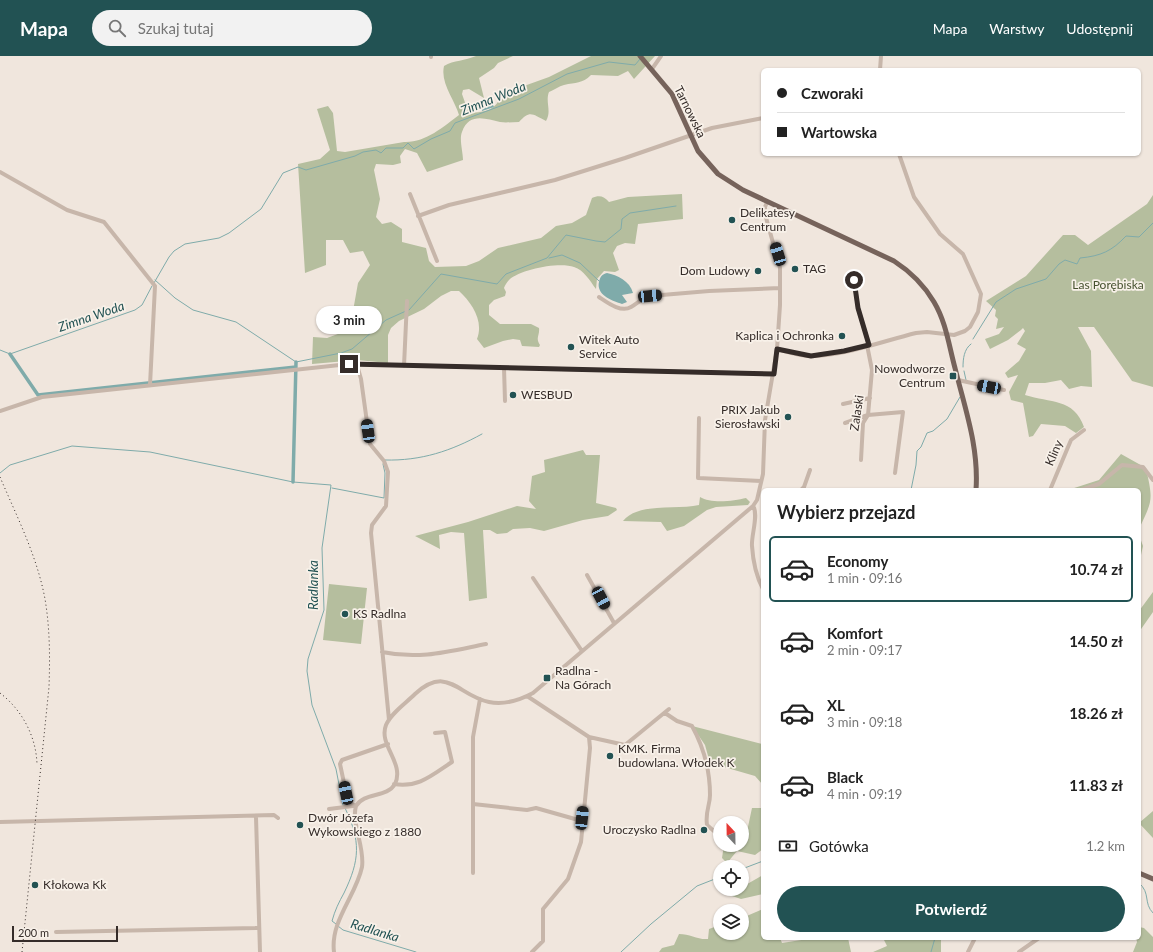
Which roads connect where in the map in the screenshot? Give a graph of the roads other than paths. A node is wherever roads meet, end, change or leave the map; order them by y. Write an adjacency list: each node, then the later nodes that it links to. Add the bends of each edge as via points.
1 (640, 56): 5 (main road, Tarnowska)
2 (661, 56): 5 (street)
3 (881, 56): 4 (street)
4 (880, 68)
5 (652, 69): 7 (main road, Tarnowska, via 672,94)
6 (761, 118): 7 (street)
7 (690, 134): 11 (main road, Tarnowska, via 704,159 723,178); 12 (street, via 555,180 449,205)
8 (900, 156): 18 (street, via 914,197 940,234 963,254 981,294 978,312 970,327 961,333)
9 (0, 172): 26 (street, via 67,210 104,222 155,286)
10 (410, 194): 12 (street)
11 (767, 202): 15 (street, via 765,210 778,254); 18 (main road, Tarnowska, via 886,257 910,272 935,303)
12 (418, 216): 13 (street)
13 (437, 261)
14 (854, 280): 19 (street, Zalaski)
15 (780, 288): 16 (street, via 650,296 625,308 609,304); 20 (street)
16 (599, 298)
17 (407, 301): 22 (street)
18 (947, 335): 19 (street, via 916,333); 25 (main road, Tarnowska)
19 (868, 345): 20 (street, via 811,356); 28 (street, Zalaski, via 872,370)
20 (777, 349): 24 (street)
21 (357, 365): 22 (street); 26 (street, via 309,367); 53 (street, via 370,444 384,461 388,472 386,506 372,525 371,533)
22 (404, 366): 23 (street)
23 (504, 368): 24 (street); 29 (street)
24 (774, 374): 40 (street, via 765,420)
25 (958, 380): 27 (street); 42 (main road, Tarnowska, via 975,448)
26 (150, 385): 31 (street, via 42,397)
27 (1004, 390)
28 (870, 398): 30 (street); 32 (street, Zalaski)
29 (505, 401)
30 (843, 404)
31 (0, 411)
32 (868, 415): 34 (street); 36 (street, Zalaski, via 864,423); 38 (street, via 903,412)
33 (699, 418): 40 (street, via 698,478)
34 (845, 423)
35 (1084, 430): 43 (street, Kliny, via 1071,440)
36 (861, 460)
37 (810, 470): 41 (street)
38 (895, 473)
39 (1153, 480): 44 (street, via 1143,467 1122,465 1099,484)
40 (761, 481): 45 (street)
41 (803, 488)
42 (976, 488)
43 (1051, 488)
44 (1087, 488)
45 (761, 491): 46 (street)
46 (753, 506): 49 (street, via 756,512 752,545 754,565); 50 (street, via 747,514)
47 (587, 575): 50 (street)
48 (533, 578): 52 (street)
49 (761, 586)
50 (614, 623): 52 (street)
51 (486, 644): 53 (street, via 448,653 410,656)
52 (582, 651): 54 (street)
53 (382, 652): 58 (street)
54 (527, 696): 55 (street, via 502,703); 60 (street)
55 (480, 699): 58 (street, via 450,683 435,681 418,692); 63 (street, via 473,737)
56 (669, 709): 57 (street)
57 (664, 713): 60 (street, via 624,745); 70 (street, via 676,721 692,726 702,744 710,782 706,825)
58 (389, 720): 61 (street, via 385,732)
59 (435, 733): 62 (street, via 446,732 452,762 428,779 408,786)
60 (589, 737): 68 (street)
61 (388, 744): 62 (street, via 396,768); 64 (street, via 342,760 340,764 348,802)
62 (394, 784): 64 (street, via 388,790 362,800)
63 (473, 804): 68 (street, via 527,810 536,808); 71 (street)
64 (356, 806): 65 (street); 79 (street, via 362,866 336,928)
65 (329, 809)
66 (256, 817): 67 (street); 69 (street); 74 (street)
67 (278, 818)
68 (582, 821): 80 (street, via 581,842 575,863 568,878 543,908 543,941)
69 (0, 822)
70 (713, 830)
71 (473, 873)
72 (1141, 874): 73 (main road)
73 (1153, 879)
74 (259, 928): 75 (street); 78 (street)
75 (56, 932)
76 (974, 940): 81 (street)
77 (1034, 940): 82 (street)
78 (260, 952)
79 (334, 952)
80 (532, 952)
81 (968, 952)
82 (1018, 952)

